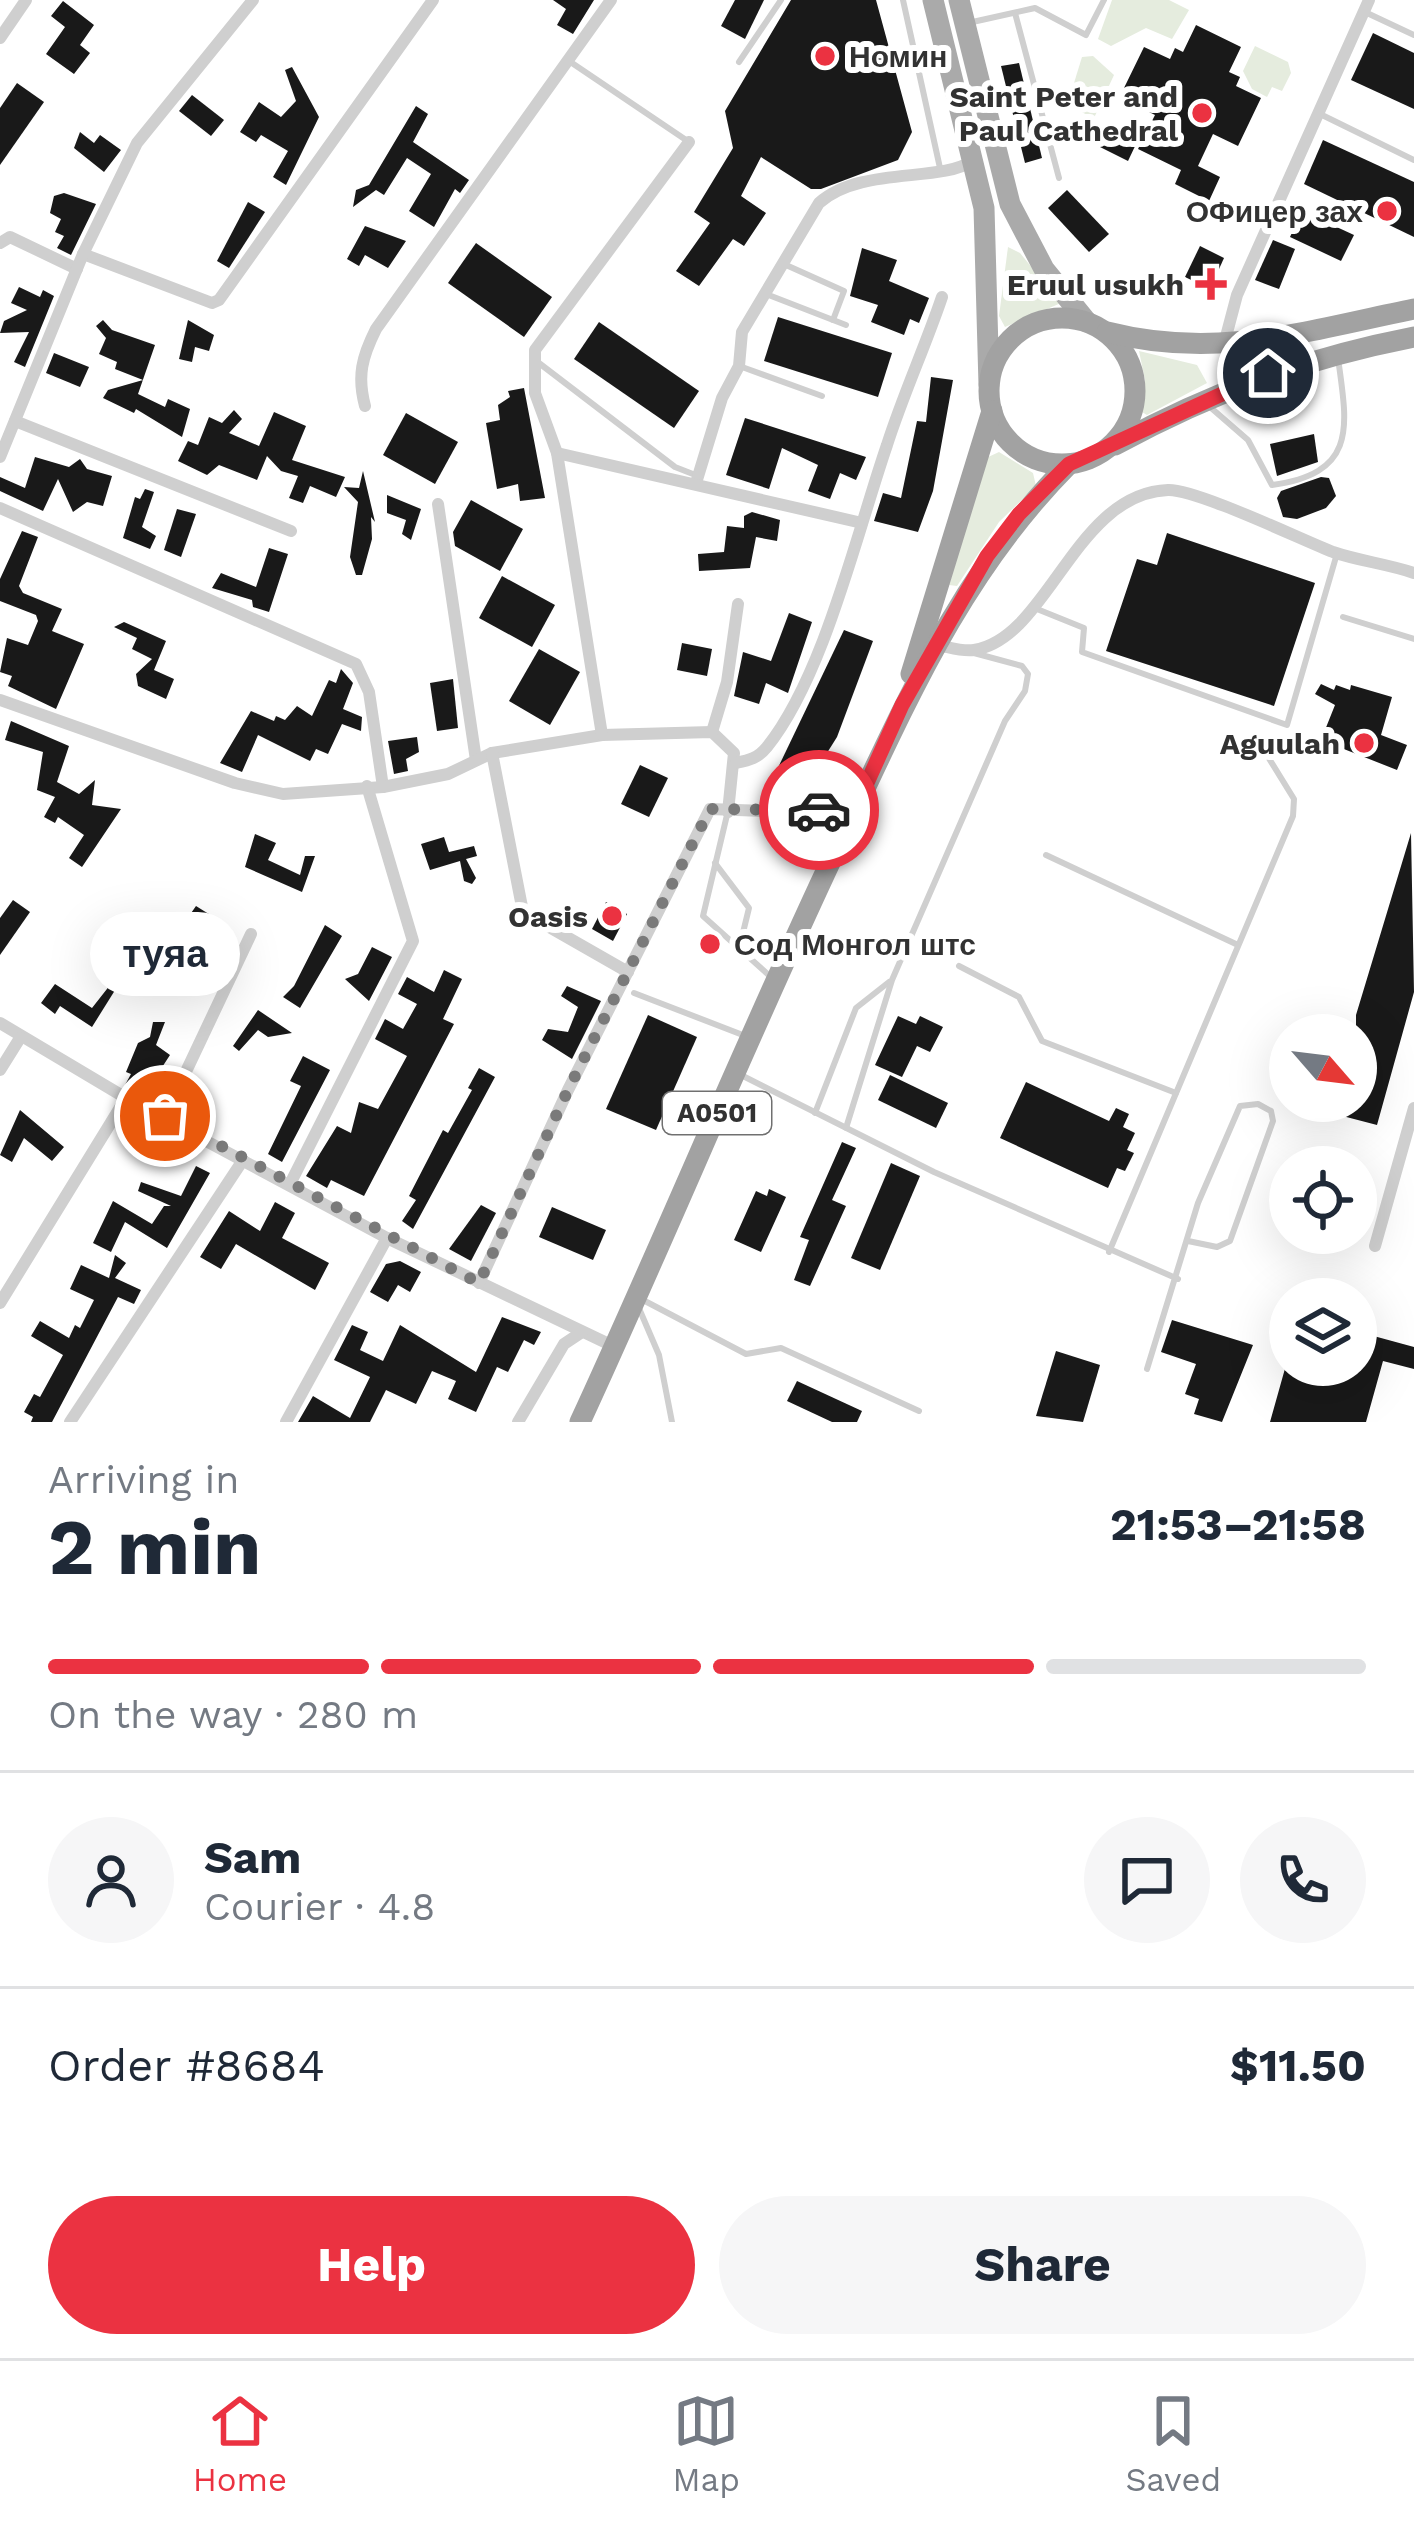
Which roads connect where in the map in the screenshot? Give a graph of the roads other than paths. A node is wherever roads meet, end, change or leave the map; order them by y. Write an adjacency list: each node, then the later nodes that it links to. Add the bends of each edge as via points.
1 (26, 0): 14 (street)
2 (253, 0): 24 (street, via 137,143)
3 (433, 0): 24 (street, via 219,300)
4 (611, 0): 15 (street)
5 (781, 0): 16 (lane)
6 (903, 0): 21 (lane)
7 (933, 0): 19 (main road)
8 (959, 0): 12 (main road)
9 (1104, 0): 11 (lane, via 1086,35 1035,8)
10 (1366, 6): 13 (lane); 17 (street)
11 (1015, 13): 12 (lane); 22 (lane)
12 (965, 23): 32 (main road, via 1010,204 1044,269)
13 (1414, 35)
14 (0, 38)
15 (569, 61): 18 (lane); 41 (street, via 376,329 363,356)
16 (739, 62)
17 (1317, 113): 20 (lane); 34 (street)
18 (689, 142): 36 (street)
19 (975, 159): 21 (street); 38 (main road)
20 (1414, 160)
21 (940, 168): 25 (street, via 830,194)
22 (1059, 178)
23 (0, 243): 26 (street, via 10,237)
24 (83, 254): 26 (street)
25 (783, 264): 27 (street); 30 (lane, via 841,286 845,300)
26 (77, 269): 43 (street)
27 (763, 292): 30 (lane); 37 (street, via 742,332)
28 (942, 297): 51 (street)
29 (1414, 309): 34 (highway)
30 (832, 320): 31 (lane)
31 (846, 326)
32 (1096, 327): 34 (highway, via 1156,344); 38 (highway, via 1042,320 1022,330 1006,344); 46 (highway, via 1131,366 1134,409 1112,445)
33 (1414, 337): 35 (highway)
34 (1223, 345)
35 (1337, 352): 40 (highway); 40 (lane, via 1349,419 1342,444 1325,466 1286,483 1272,484 1248,440)
36 (532, 358): 44 (street, via 541,416); 48 (lane)
37 (739, 366): 39 (lane); 48 (street)
38 (989, 386): 42 (highway, A0501)
39 (822, 395)
40 (1204, 400): 46 (highway)
41 (364, 406)
42 (992, 411): 47 (highway, via 1021,452); 62 (highway, A0501)
43 (15, 421): 45 (street); 52 (street)
44 (557, 453): 48 (street); 64 (street)
45 (0, 457)
46 (1094, 457): 47 (highway)
47 (1069, 464): 59 (highway, A0501, via 987,556)
48 (697, 479): 51 (street)
49 (438, 504): 67 (street)
50 (0, 508): 70 (street, via 356,664 369,692)
51 (862, 524): 68 (street, via 784,723 760,755)
52 (291, 531)
53 (1337, 553): 54 (street); 56 (street, via 1171,490 1128,499 1100,521); 56 (lane, via 1287,725 1082,652 1084,628)
54 (1414, 573)
55 (738, 604): 63 (street)
56 (1031, 607): 60 (street, via 988,646)
57 (1343, 617): 58 (lane)
58 (1414, 639)
59 (937, 645): 60 (street); 62 (highway, A0501)
60 (964, 651): 81 (lane, via 1022,666 1025,691)
61 (0, 700): 69 (street, via 283,794)
62 (902, 705): 72 (highway, A0501)
63 (712, 732): 64 (street); 68 (street)
64 (602, 734): 66 (street)
65 (1265, 752): 76 (lane, via 1294,799 1293,816)
66 (492, 753): 67 (street); 79 (street, via 523,912)
67 (476, 760): 70 (street)
68 (736, 763): 71 (street)
69 (367, 786): 70 (street); 95 (street, via 413,941)
70 (383, 787)
71 (728, 812): 72 (street); 74 (lane); 79 (street, via 710,809)
72 (853, 814): 80 (highway, A0501)
73 (1046, 855): 76 (lane)
74 (715, 863): 77 (lane, via 749,908); 77 (lane, via 703,916)
75 (251, 934): 92 (street)
76 (1238, 945): 88 (lane)
77 (739, 950): 80 (lane)
78 (959, 966): 88 (lane, via 1019,997 1042,1041)
79 (628, 972): 101 (street)
80 (773, 979): 84 (highway, A0501)
81 (892, 980): 91 (lane, via 856,1008); 93 (lane)
82 (634, 993): 84 (lane)
83 (0, 1023): 85 (street)
84 (749, 1037): 87 (highway, A0501)
85 (20, 1038): 86 (street); 89 (street)
86 (0, 1070)
87 (734, 1072): 91 (lane); 102 (highway, A0501)
88 (1176, 1093): 99 (lane)
89 (126, 1098): 92 (street); 103 (street)
90 (1414, 1108): 97 (street)
91 (815, 1112): 93 (lane)
92 (165, 1116): 94 (street)
93 (846, 1128): 99 (lane)
94 (243, 1160): 95 (street); 108 (street)
95 (290, 1184): 96 (street)
96 (386, 1238): 101 (street); 109 (street)
97 (1377, 1239)
98 (1188, 1241): 98 (lane, via 1230,1241 1273,1121 1258,1103 1240,1106 1229,1121); 100 (lane)
99 (1109, 1252): 100 (lane)
100 (1178, 1279): 106 (lane)
101 (479, 1283): 104 (street)
102 (634, 1297): 105 (highway, A0501); 107 (lane, via 746,1354 781,1348); 112 (lane, via 659,1355)
103 (0, 1303)
104 (582, 1332): 105 (street); 110 (street, via 564,1343)
105 (614, 1346): 111 (highway, A0501)
106 (1147, 1369)
107 (919, 1412)
108 (70, 1422)
109 (286, 1422)
110 (518, 1422)
111 (580, 1422)
112 (672, 1422)

